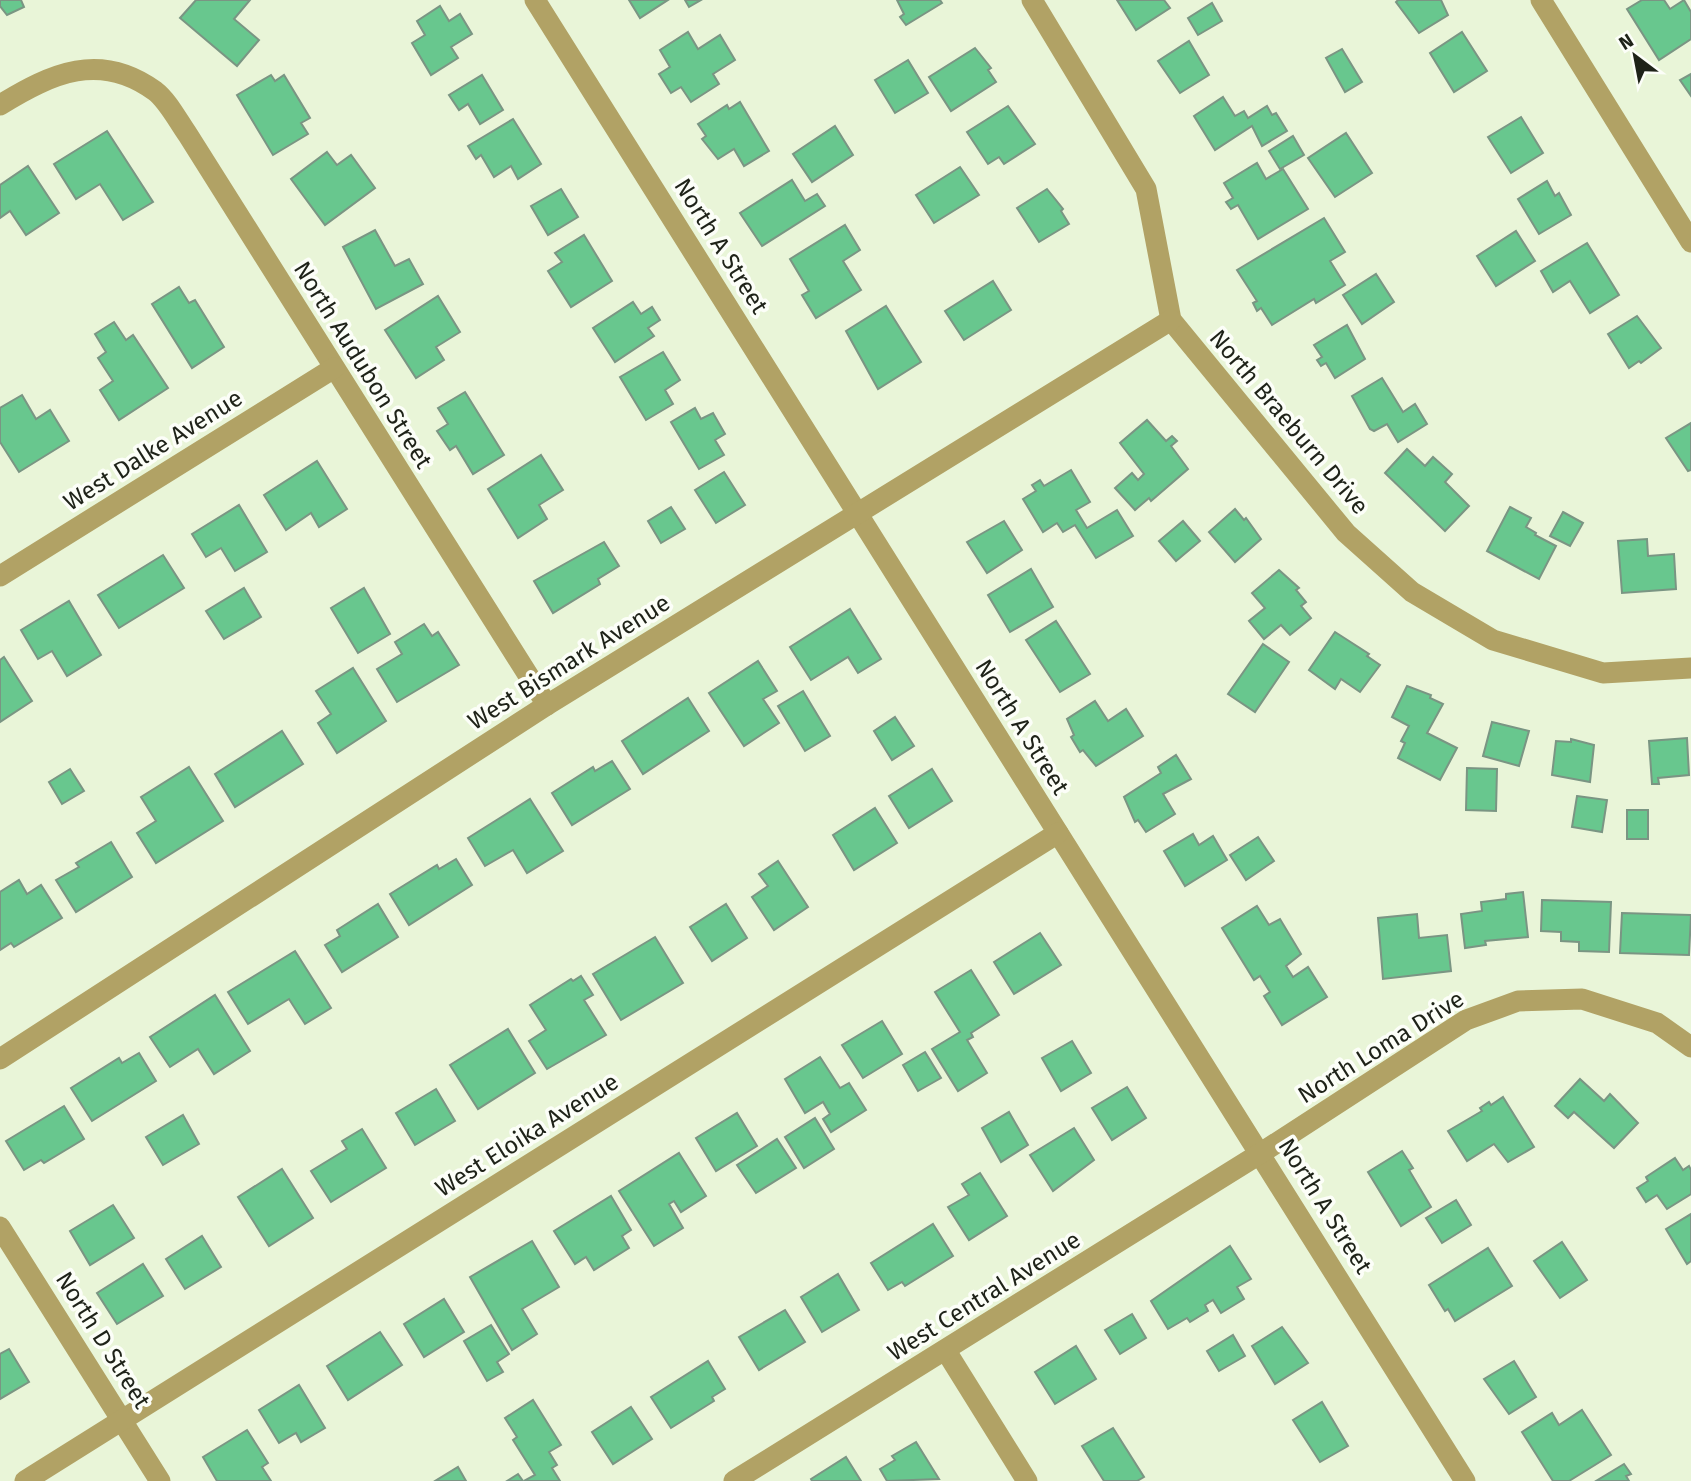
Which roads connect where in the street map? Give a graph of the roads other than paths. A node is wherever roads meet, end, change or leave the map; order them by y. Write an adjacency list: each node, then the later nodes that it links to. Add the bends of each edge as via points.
1 (535, 0): 8 (street, North A Street)
2 (1032, 0): 6 (street, North Braeburn Drive, via 1146,189)
3 (1541, 0): 5 (street)
4 (0, 105): 7 (street, North Audubon Street, via 32,85 74,69 118,70 156,93 188,135)
5 (1691, 242)
6 (1171, 320): 8 (street, West Bismark Avenue); 10 (street, North Braeburn Drive, via 1346,533 1412,592 1493,640 1603,673)
7 (334, 369): 9 (street, West Dalke Avenue); 11 (street, North Audubon Street)
8 (859, 515): 11 (street, West Bismark Avenue); 12 (street, North A Street)
9 (0, 576)
10 (1691, 668)
11 (547, 705): 14 (street, West Bismark Avenue)
12 (1058, 833): 15 (street, North A Street); 18 (street, West Eloika Avenue)
13 (1691, 1047): 15 (street, North Loma Drive, via 1657,1023 1594,1002 1518,1001 1466,1020)
14 (0, 1059)
15 (1261, 1153): 17 (street, West Central Avenue); 23 (street, North A Street)
16 (0, 1227): 18 (street, North D Street)
17 (946, 1351): 21 (street, West Central Avenue); 22 (street)
18 (122, 1420): 19 (street, West Eloika Avenue); 20 (street, North D Street)
19 (25, 1481)
20 (160, 1481)
21 (734, 1481)
22 (1027, 1481)
23 (1465, 1481)

